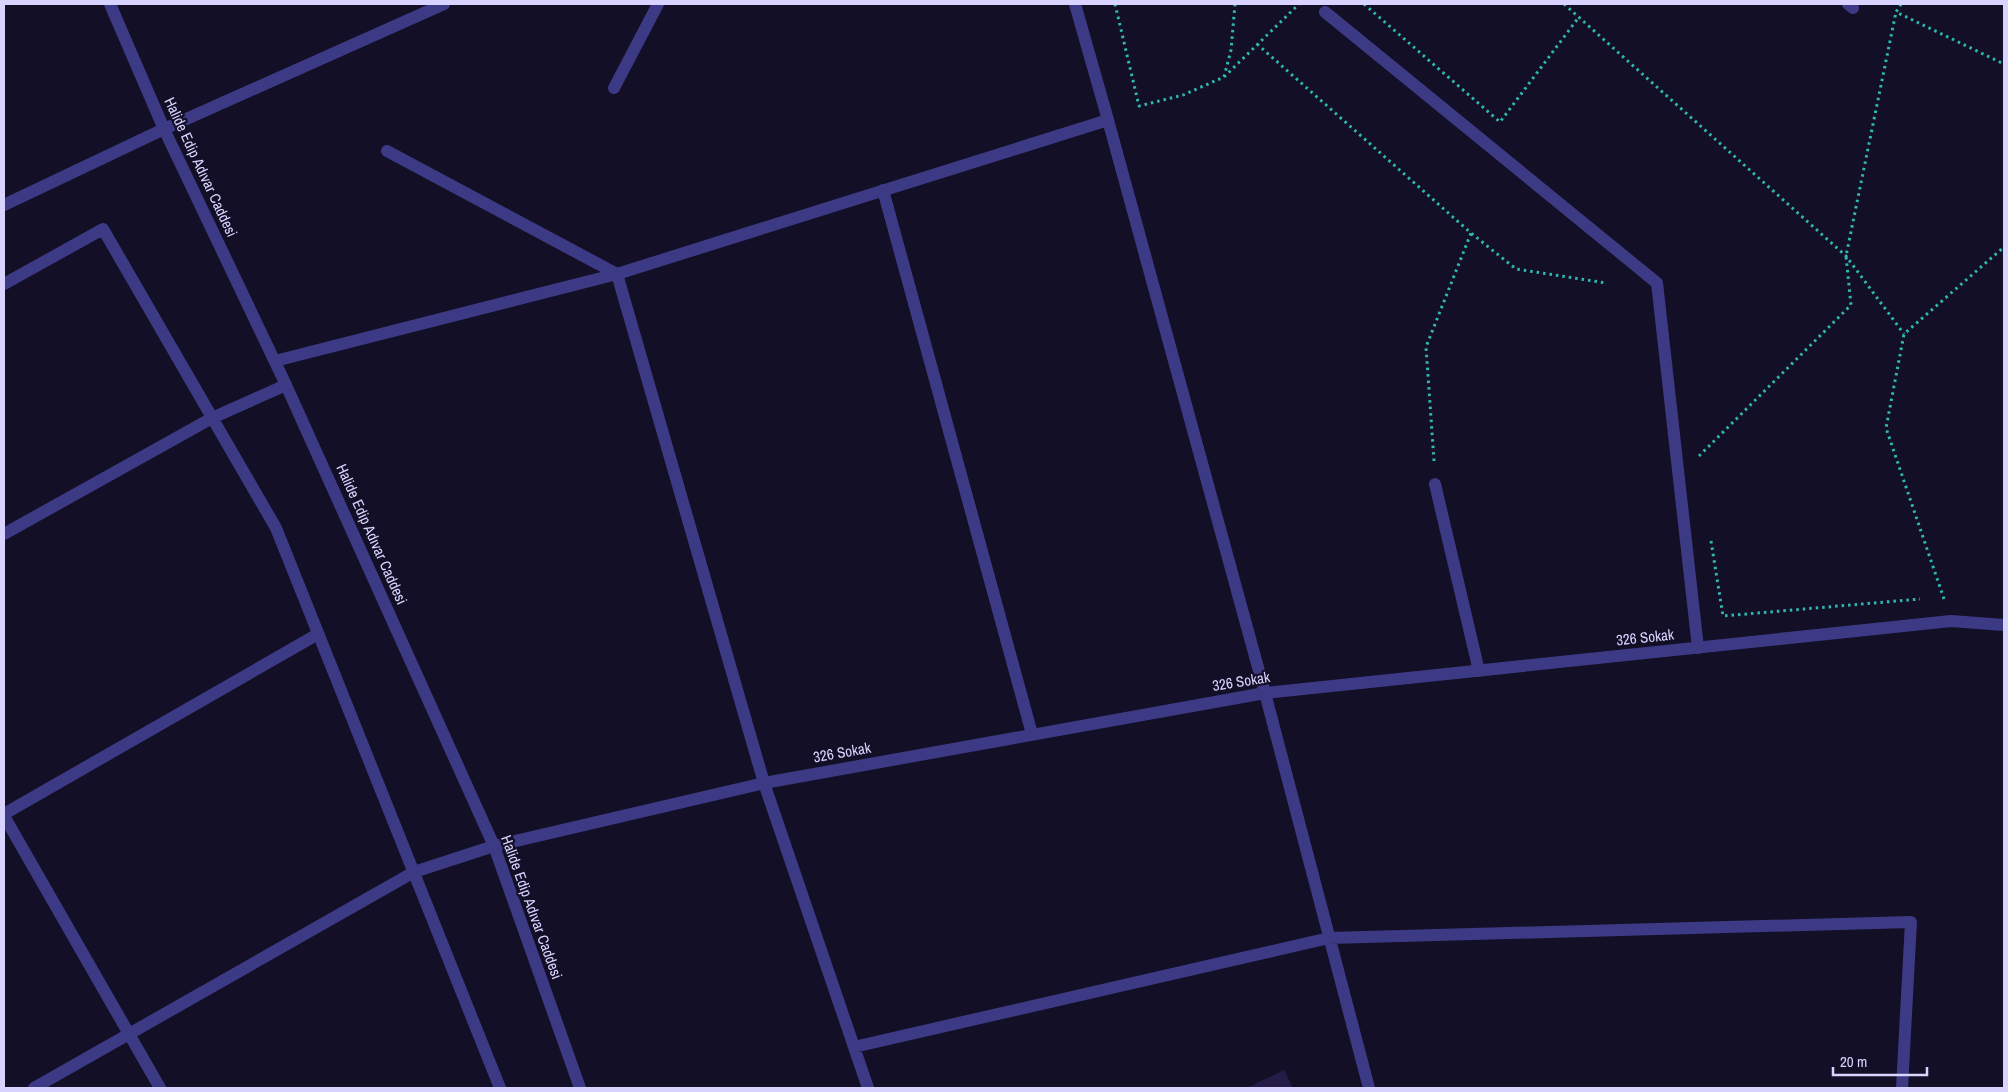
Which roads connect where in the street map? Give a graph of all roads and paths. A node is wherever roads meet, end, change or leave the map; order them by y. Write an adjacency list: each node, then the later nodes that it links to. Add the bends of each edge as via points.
1 (110, 4): 19 (street, Halide Edip Adıvar Caddesi)
2 (444, 4): 19 (street)
3 (658, 4): 17 (street)
4 (1075, 4): 18 (street)
5 (1115, 4): 16 (path, via 1139,106 1183,95)
6 (1235, 4): 16 (path, via 1231,50)
7 (1299, 4): 14 (path)
8 (1364, 4): 13 (path, via 1500,122)
9 (1564, 4): 13 (path)
10 (1901, 4): 12 (path)
11 (1325, 12): 44 (street, via 1657,283)
12 (1896, 12): 15 (path); 25 (path)
13 (1579, 16): 25 (path)
14 (1257, 44): 16 (path); 23 (path)
15 (2004, 64)
16 (1224, 77)
17 (614, 88)
18 (1108, 120): 21 (street); 46 (street)
19 (164, 129): 22 (street); 30 (street, Halide Edip Adıvar Caddesi)
20 (387, 151): 26 (street)
21 (883, 190): 26 (street); 47 (street)
22 (4, 205)
23 (1471, 233): 27 (path, via 1516,269); 34 (path, via 1426,347)
24 (2004, 247): 29 (path)
25 (1846, 256): 29 (path); 33 (path, via 1851,305)
26 (617, 274): 30 (street); 48 (street)
27 (1606, 283)
28 (4, 284): 32 (street, via 103,229)
29 (1904, 334): 37 (path, via 1886,428)
30 (275, 361): 31 (street, Halide Edip Adıvar Caddesi)
31 (286, 385): 32 (street); 50 (street, Halide Edip Adıvar Caddesi)
32 (212, 418): 36 (street); 43 (street, via 276,528)
33 (1698, 457)
34 (1435, 484): 45 (street)
35 (1710, 532): 40 (path, via 1723,616)
36 (4, 534)
37 (1943, 597): 38 (path); 39 (path); 41 (path)
38 (1934, 598)
39 (1952, 598)
40 (1924, 599)
41 (1951, 621): 42 (street, 326 Sokak); 44 (street, 326 Sokak)
42 (2004, 625)
43 (318, 634): 49 (street); 51 (street)
44 (1698, 648): 45 (street, 326 Sokak)
45 (1479, 671): 46 (street, 326 Sokak)
46 (1265, 693): 47 (street, 326 Sokak); 52 (street)
47 (1032, 734): 48 (street, 326 Sokak)
48 (764, 783): 50 (street, 326 Sokak); 54 (street)
49 (4, 815): 53 (street)
50 (494, 846): 51 (street, 326 Sokak); 58 (street, Halide Edip Adıvar Caddesi)
51 (414, 872): 53 (street, 326 Sokak); 57 (street)
52 (1329, 938): 54 (street); 60 (street); 61 (street, via 1911,922)
53 (129, 1034): 55 (street, 326 Sokak); 56 (street)
54 (854, 1047): 59 (street)
55 (34, 1088)
56 (160, 1088)
57 (500, 1088)
58 (580, 1088)
59 (868, 1088)
60 (1369, 1088)
61 (1902, 1088)

